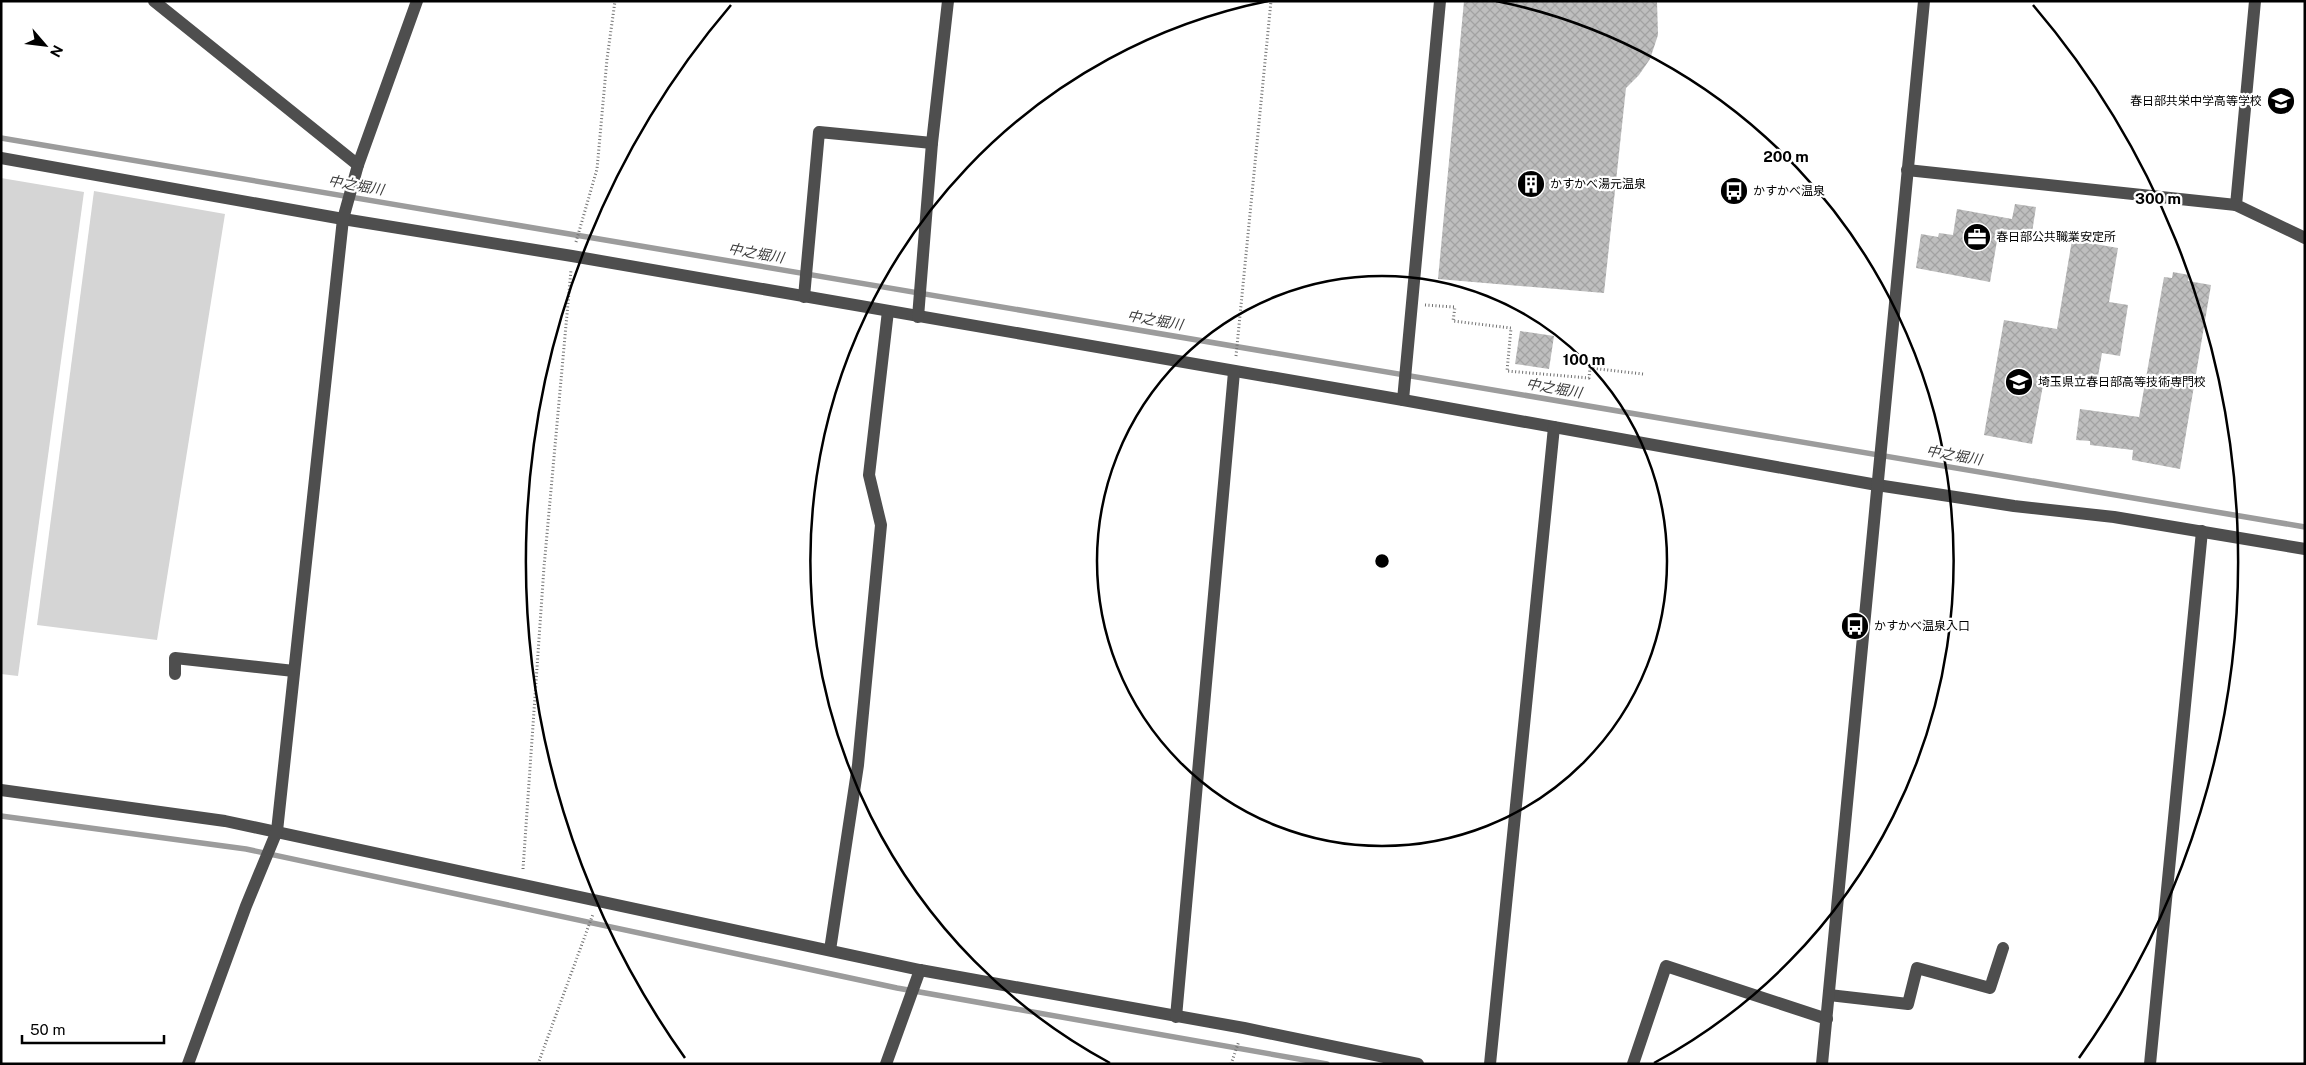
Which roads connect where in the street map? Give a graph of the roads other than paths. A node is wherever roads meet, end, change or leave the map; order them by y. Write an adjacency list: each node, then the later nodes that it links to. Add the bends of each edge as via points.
1 (154, 1): 9 (street)
2 (417, 1): 9 (street)
3 (948, 1): 7 (street)
4 (1440, 1): 18 (street)
5 (1924, 1): 10 (street)
6 (2255, 1): 11 (street)
7 (932, 143): 14 (street, via 819,132); 16 (street)
8 (1, 158): 12 (street)
9 (358, 164): 12 (street)
10 (1907, 170): 11 (street); 20 (street)
11 (2236, 205): 13 (street)
12 (344, 214): 14 (street); 23 (street)
13 (2305, 238)
14 (804, 297): 15 (street)
15 (888, 311): 16 (street); 28 (street, via 869,475 881,526 858,765)
16 (918, 317): 17 (street)
17 (1234, 372): 18 (street); 31 (street)
18 (1404, 394): 19 (street)
19 (1554, 427): 20 (street); 36 (street)
20 (1877, 485): 21 (street); 30 (street)
21 (2202, 531): 22 (street); 39 (street)
22 (2305, 549)
23 (294, 671): 24 (street, via 175,658); 26 (street)
24 (175, 674)
25 (1, 790): 26 (street, via 225,821)
26 (274, 836): 28 (street, via 522,884); 33 (street)
27 (2003, 948): 30 (street, via 1990,988 1917,968 1908,1004)
28 (830, 950): 29 (street)
29 (919, 974): 31 (street); 34 (street)
30 (1829, 995): 32 (street)
31 (1176, 1017): 35 (street)
32 (1826, 1019): 37 (street, via 1666,966); 38 (street)
33 (188, 1064)
34 (886, 1064)
35 (1418, 1064)
36 (1490, 1064)
37 (1633, 1064)
38 (1822, 1064)
39 (2150, 1064)

